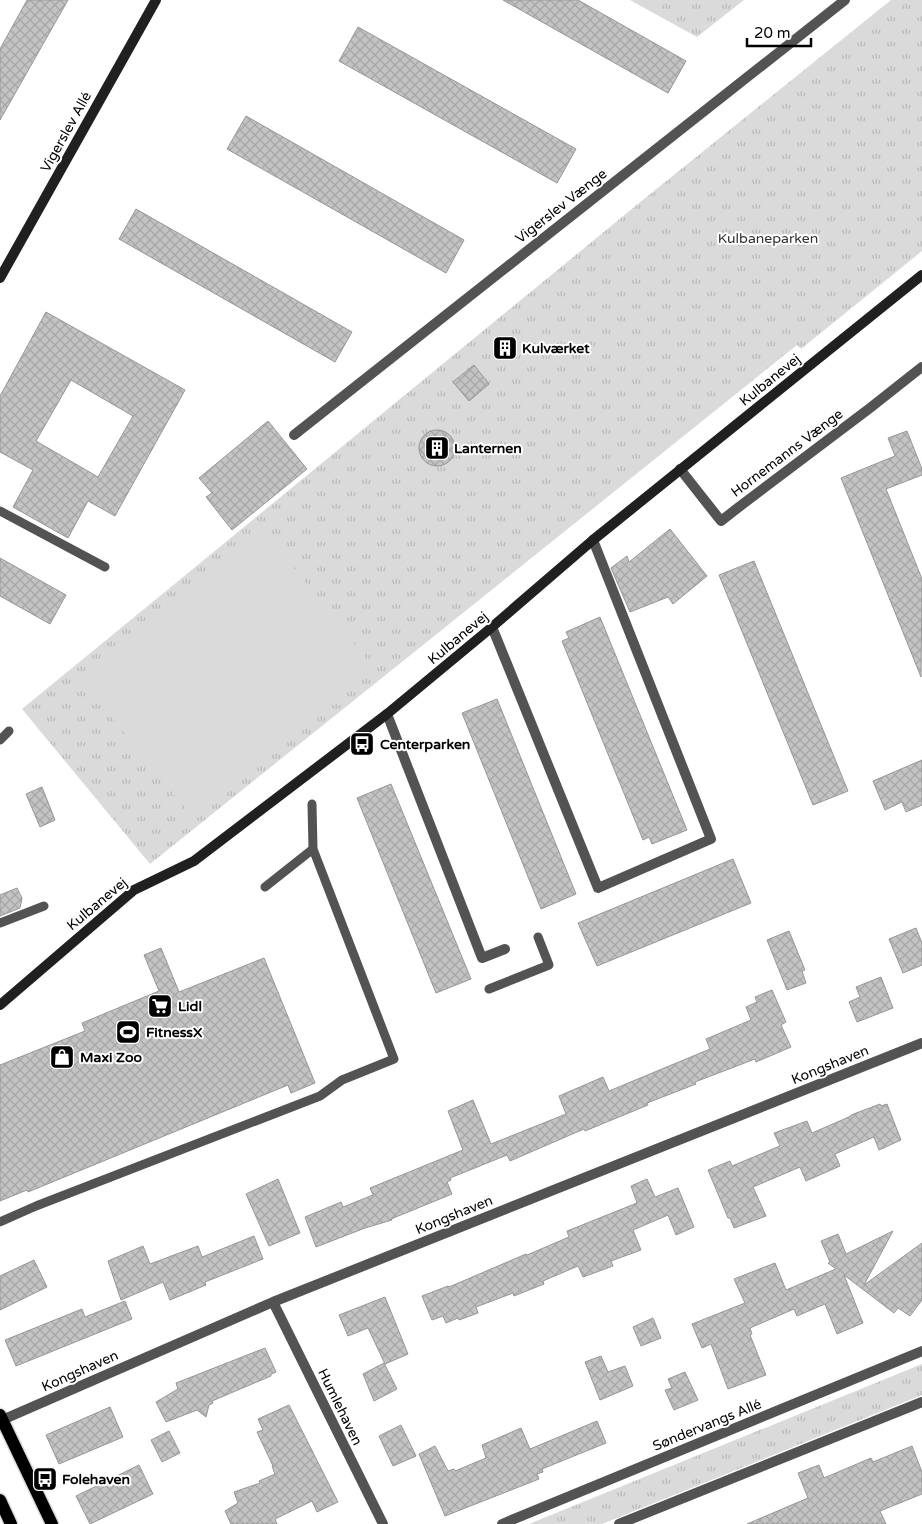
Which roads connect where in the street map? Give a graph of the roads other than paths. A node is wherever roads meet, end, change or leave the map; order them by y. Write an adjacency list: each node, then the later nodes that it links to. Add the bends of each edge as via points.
1 (156, 0): 4 (street, Vigerslev Allé)
2 (845, 0): 6 (street, Vigerslev Vænge)
3 (922, 275): 7 (street, Kulbanevej)
4 (0, 278)
5 (922, 367): 7 (street, Hornemanns Vænge, via 722,521)
6 (294, 434)
7 (680, 470): 9 (street, Kulbanevej)
8 (0, 511): 10 (lane)
9 (593, 540): 11 (street, Kulbanevej); 11 (street, via 711,839 598,888)
10 (105, 567)
11 (492, 627): 12 (street, Kulbanevej)
12 (387, 714): 21 (street, via 482,958); 23 (street, Kulbanevej, via 194,861 134,890)
13 (9, 731): 14 (lane)
14 (0, 740)
15 (312, 804): 16 (lane)
16 (313, 849): 17 (lane); 25 (lane, via 394,1059 342,1080 320,1096)
17 (265, 887)
18 (44, 906): 19 (lane)
19 (0, 923)
20 (538, 937): 22 (lane, via 549,964)
21 (505, 949)
22 (489, 989)
23 (0, 1005)
24 (922, 1043): 26 (street, Kongshaven)
25 (0, 1222)
26 (273, 1302): 29 (street, Kongshaven); 33 (street, Humlehaven)
27 (922, 1351): 34 (street, Søndervangs Allé)
28 (922, 1402): 35 (street)
29 (1, 1419): 32 (main road)
30 (0, 1500): 31 (main road)
31 (11, 1524)
32 (52, 1524)
33 (383, 1524)
34 (502, 1524)
35 (619, 1524)

